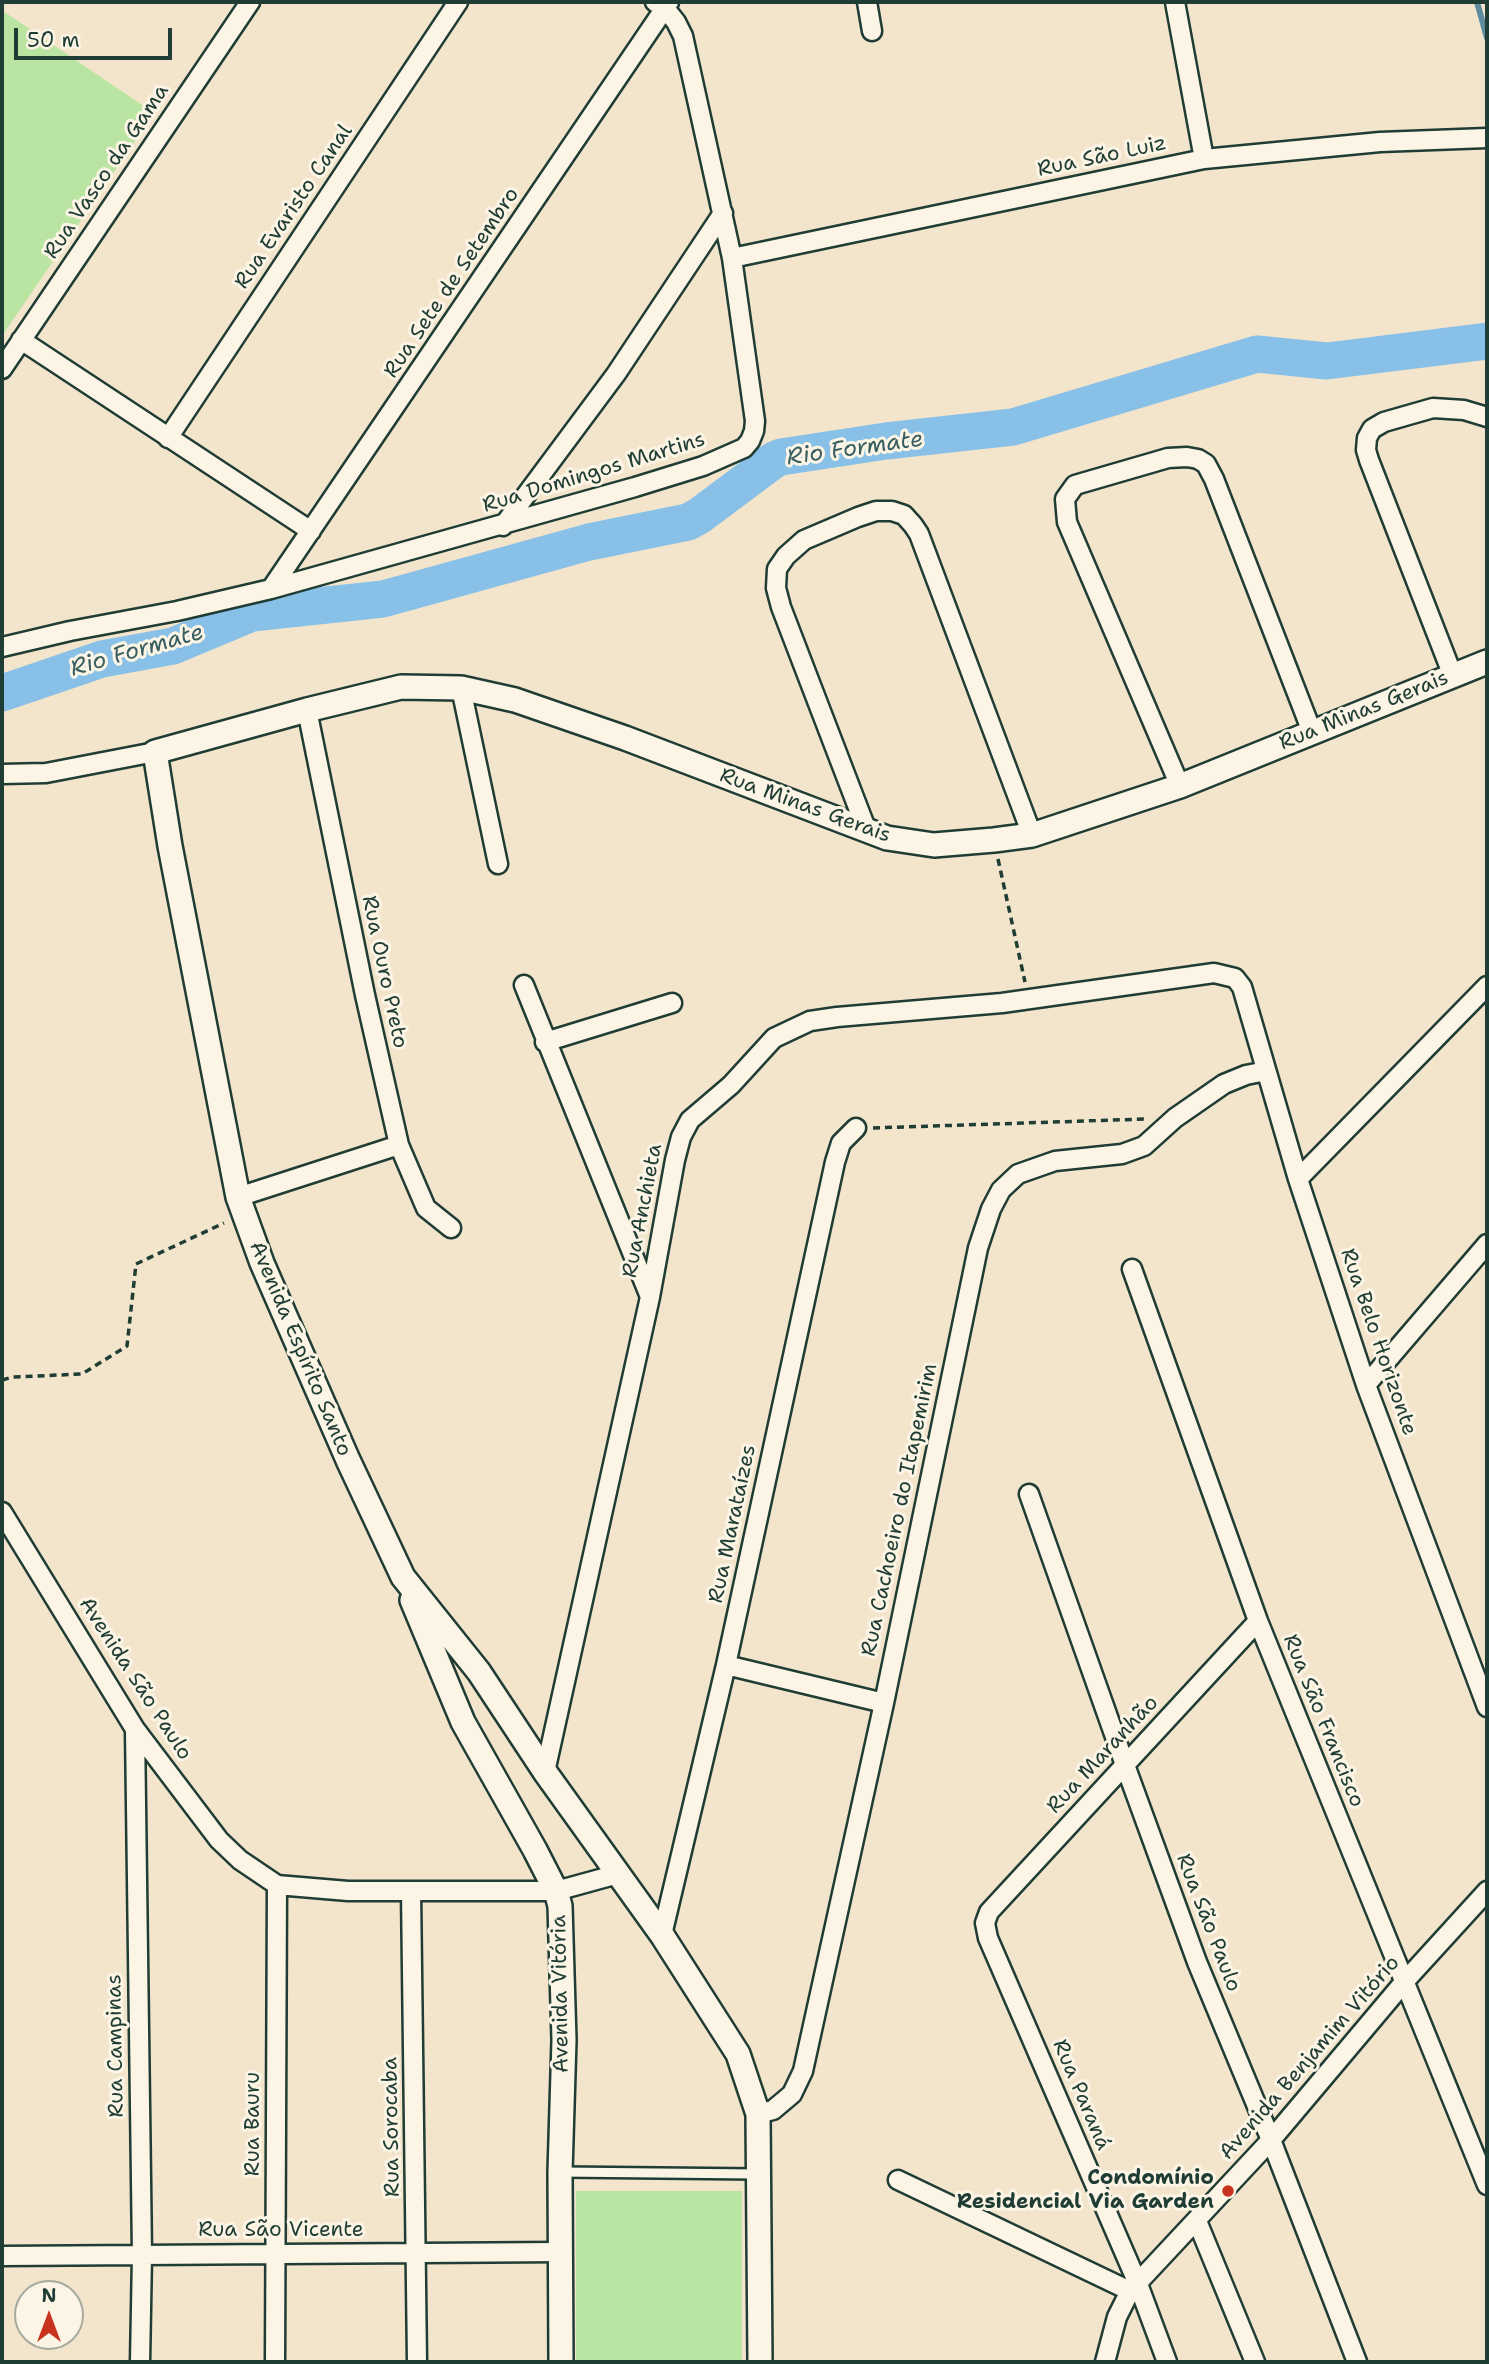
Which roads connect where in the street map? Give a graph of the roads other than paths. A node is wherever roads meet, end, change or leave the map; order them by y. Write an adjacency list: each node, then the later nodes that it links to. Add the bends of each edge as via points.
1 (250, 2): 11 (street, Rua Vasco da Gama)
2 (458, 2): 14 (street, Rua Evaristo Canal)
3 (867, 2): 6 (street)
4 (1175, 2): 8 (street)
5 (663, 4): 9 (street, Rua Domingos Martins, via 683,36); 16 (street, Rua Sete de Setembro)
6 (872, 30)
7 (1487, 138): 8 (street, Rua São Luiz, via 1380,142)
8 (1204, 159): 10 (street, Rua São Luiz)
9 (723, 213): 10 (street, Rua Domingos Martins); 15 (street, via 616,374)
10 (732, 258): 15 (street, Rua Domingos Martins, via 755,421 750,441 703,466)
11 (21, 340): 12 (street, Rua Vasco da Gama); 14 (street)
12 (2, 369)
13 (1487, 417): 20 (street, via 1433,408 1384,422 1367,438 1368,460)
14 (168, 438): 16 (street)
15 (503, 526): 17 (street, Rua Domingos Martins)
16 (311, 531): 17 (street, Rua Sete de Setembro)
17 (271, 589): 18 (street, Rua Domingos Martins)
18 (2, 647)
19 (1487, 662): 20 (street, Rua Minas Gerais)
20 (1453, 676): 23 (street, Rua Minas Gerais)
21 (461, 688): 22 (street, Rua Minas Gerais, via 401,687); 27 (street, Rua Minas Gerais, via 515,700 625,738); 29 (street)
22 (307, 710): 24 (street, Rua Minas Gerais); 37 (street, Rua Ouro Preto)
23 (1312, 732): 26 (street, Rua Minas Gerais); 26 (street, via 1206,464 1187,457 1168,458 1075,485 1065,499 1068,522)
24 (155, 752): 25 (street, via 46,773); 39 (street, Avenida Espírito Santo)
25 (2, 774)
26 (1180, 786): 28 (street, Rua Minas Gerais)
27 (867, 831): 28 (street, Rua Minas Gerais, via 934,845); 28 (street, via 781,607 777,569 804,540 876,511 892,511 904,515 919,534)
28 (1032, 835)
29 (498, 864)
30 (524, 985): 34 (street)
31 (1487, 986): 38 (street)
32 (1242, 987): 35 (street, Rua Belo Horizonte); 43 (street, Rua Anchieta, via 1235,978 1214,973 1029,1000 837,1017 810,1021 774,1038 685,1127)
33 (673, 1003): 34 (street)
34 (545, 1042): 43 (street)
35 (1266, 1071): 38 (street, Rua Belo Horizonte); 52 (street, Rua Cachoeiro do Itapemirim, via 1224,1084 1144,1146 1122,1154 1055,1161 1018,1174 1001,1190 978,1248)
36 (856, 1128): 49 (street, Rua Marataízes, via 841,1143 835,1162)
37 (399, 1145): 39 (street); 40 (street, Rua Ouro Preto, via 426,1208)
38 (1298, 1179): 44 (street, Rua Belo Horizonte)
39 (241, 1205): 47 (street, Avenida Espírito Santo, via 262,1263)
40 (451, 1228)
41 (1487, 1244): 44 (street)
42 (1132, 1269): 48 (street, Rua São Francisco)
43 (650, 1297): 56 (street, Rua Anchieta)
44 (1366, 1385): 53 (street, Rua Belo Horizonte)
45 (1029, 1494): 55 (street, Rua São Paulo)
46 (2, 1512): 54 (street, Avenida São Paulo)
47 (403, 1577): 50 (street, Avenida Espírito Santo); 51 (street, Avenida Vitória)
48 (1258, 1621): 55 (street, Rua Maranhão); 64 (street, Rua São Francisco)
49 (726, 1665): 52 (street); 63 (street, Rua Marataízes)
50 (479, 1672): 51 (street, via 463,1670 453,1681); 56 (street, Avenida Espírito Santo)
51 (450, 1694): 60 (street, Avenida Vitória)
52 (884, 1703): 65 (street, Rua Cachoeiro do Itapemirim, via 803,2071 792,2094 773,2110)
53 (1487, 1707)
54 (135, 1729): 58 (street, Avenida São Paulo, via 219,1840); 75 (street, Rua Campinas)
55 (1125, 1765): 62 (street, Rua Maranhão, via 989,1912); 66 (street, Rua São Paulo, via 1197,1962)
56 (545, 1772): 57 (street, Avenida Espírito Santo)
57 (618, 1874): 60 (street); 63 (street, Avenida Espírito Santo)
58 (277, 1885): 59 (street, Avenida São Paulo); 74 (street, Rua Bauru)
59 (411, 1891): 60 (street, Avenida São Paulo); 73 (street, Rua Sorocaba)
60 (556, 1891): 67 (street, Avenida Vitória, via 565,2039)
61 (1487, 1891): 64 (street, Avenida Benjamim Vitório)
62 (985, 1923): 77 (street, Rua Paraná)
63 (662, 1935): 65 (street, Avenida Espírito Santo, via 738,2054)
64 (1405, 1981): 66 (street, Avenida Benjamim Vitório); 70 (street, Rua São Francisco)
65 (758, 2115): 68 (street, Avenida Espírito Santo)
66 (1271, 2140): 71 (street, Avenida Benjamim Vitório); 86 (street, Rua São Paulo)
67 (559, 2172): 68 (lane); 72 (street, Avenida Vitória)
68 (758, 2174): 82 (street, Avenida Espírito Santo)
69 (898, 2180): 77 (street)
70 (1487, 2185)
71 (1197, 2221): 77 (street, Avenida Benjamim Vitório); 85 (street)
72 (561, 2252): 73 (street, Rua São Vicente); 81 (street, Avenida Vitória)
73 (417, 2253): 74 (street, Rua São Vicente); 80 (street, Rua Sorocaba)
74 (276, 2254): 75 (street, Rua São Vicente); 79 (street, Rua Bauru)
75 (142, 2255): 76 (street, Rua São Vicente); 78 (street, Rua Campinas)
76 (2, 2256)
77 (1134, 2288): 83 (street, Avenida Benjamim Vitório, via 1116,2317); 84 (street, Rua Paraná)
78 (140, 2362)
79 (275, 2362)
80 (417, 2362)
81 (561, 2362)
82 (760, 2362)
83 (1105, 2362)
84 (1167, 2362)
85 (1255, 2362)
86 (1357, 2362)

